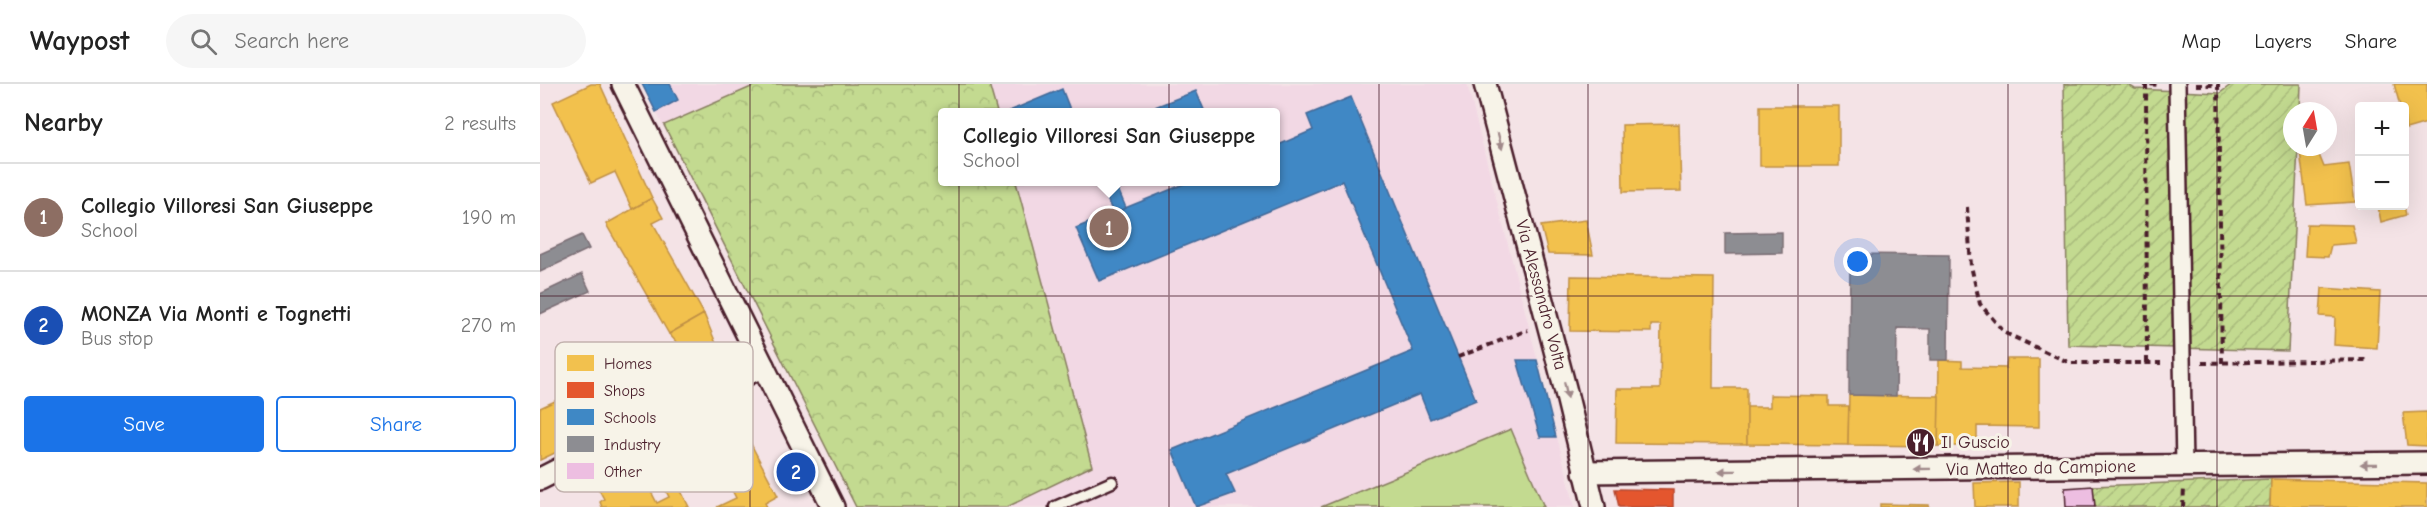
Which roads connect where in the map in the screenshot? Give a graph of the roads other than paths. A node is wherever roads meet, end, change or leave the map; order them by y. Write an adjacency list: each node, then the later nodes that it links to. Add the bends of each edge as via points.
1 (623, 84): 4 (street)
2 (1485, 84): 11 (street, Via Alessandro Volta, one-way to 11)
3 (2177, 84): 9 (street)
4 (751, 342)
5 (753, 346): 6 (street)
6 (763, 366): 7 (street); 14 (street)
7 (753, 371)
8 (2427, 464): 9 (street, Via Matteo da Campione, one-way to 9)
9 (2184, 466): 11 (street, Via Matteo da Campione, one-way to 11)
10 (555, 471): 12 (street)
11 (1584, 472): 16 (street, Via Alessandro Volta)
12 (540, 479)
13 (1112, 482): 15 (lane)
14 (833, 507)
15 (1055, 507)
16 (1594, 507)

